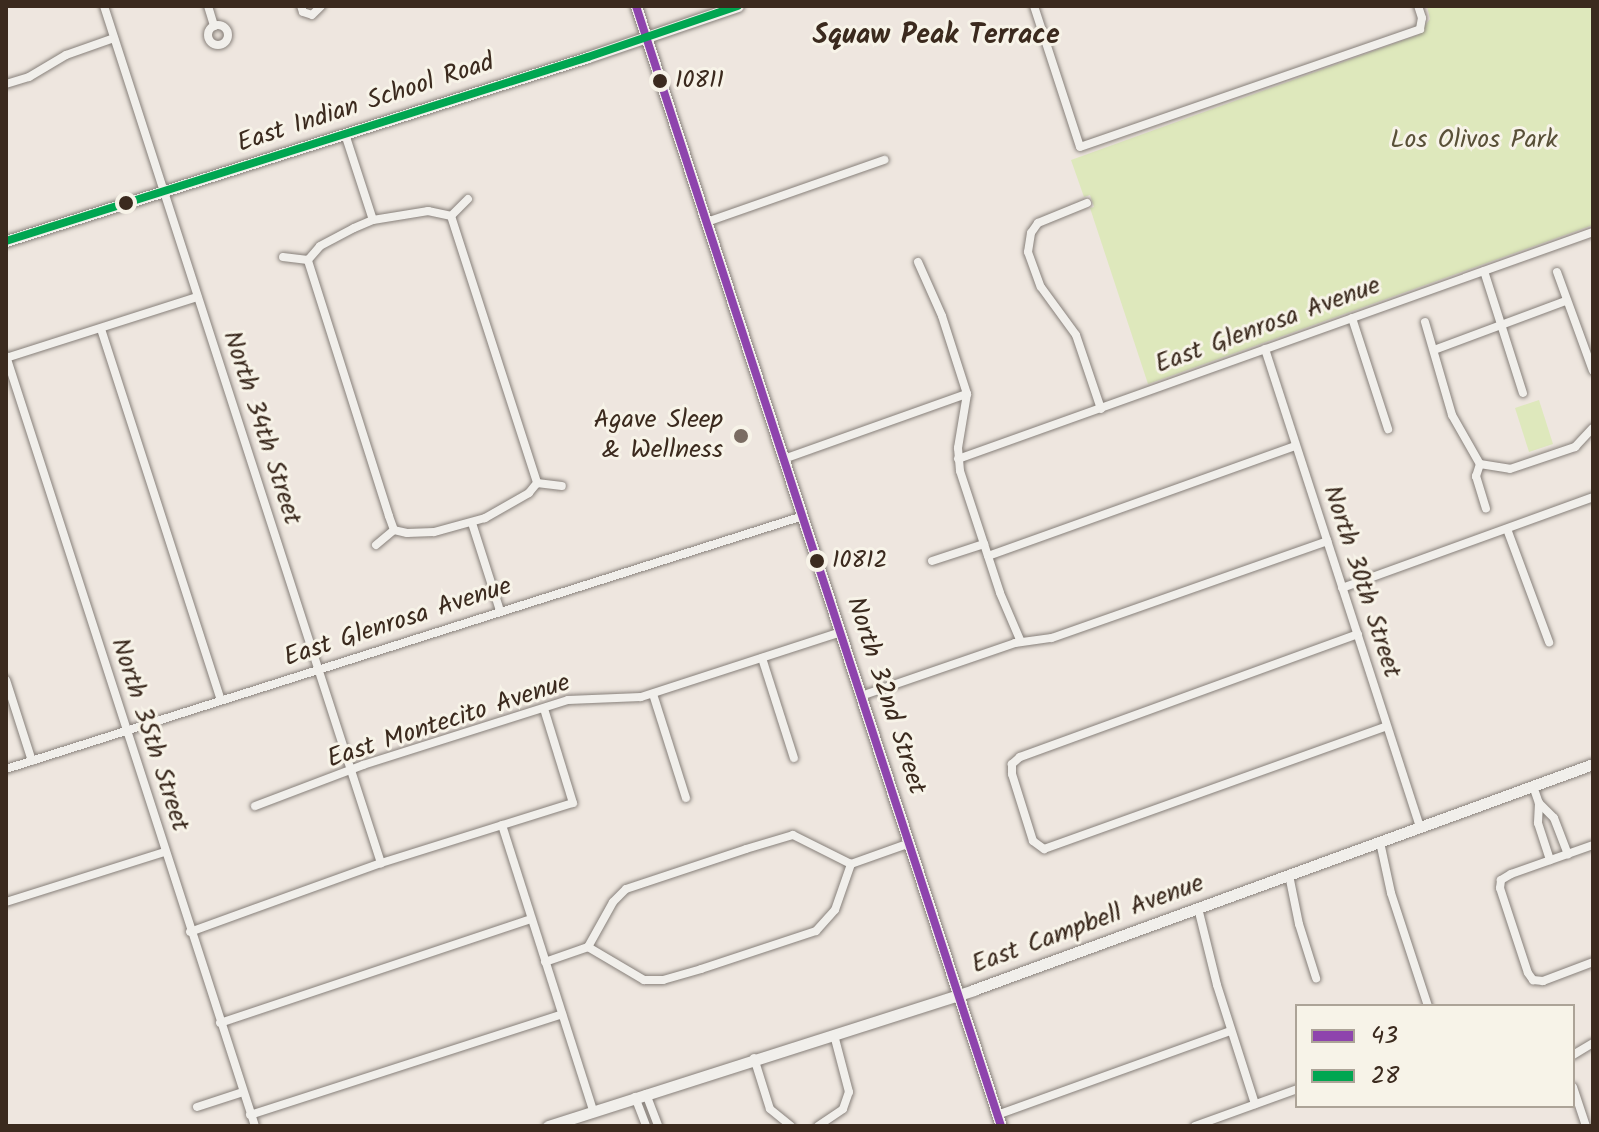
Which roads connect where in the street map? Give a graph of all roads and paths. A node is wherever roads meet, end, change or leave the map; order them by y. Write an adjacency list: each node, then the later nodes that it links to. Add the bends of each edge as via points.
1 (104, 6): 10 (street, North 34th Street)
2 (208, 6): 9 (street)
3 (301, 6): 4 (street, via 309,15 316,15)
4 (321, 6)
5 (636, 6): 11 (main road, North 32nd Street)
6 (738, 6): 11 (main road, East Indian School Road)
7 (1034, 6): 8 (street, via 1080,147 1420,29)
8 (1418, 6)
9 (214, 26)
10 (114, 38): 12 (street); 15 (street, North 34th Street)
11 (647, 38): 13 (main road, East Indian School Road); 20 (main road, North 32nd Street)
12 (6, 84)
13 (345, 134): 15 (main road, East Indian School Road); 19 (street)
14 (884, 160): 20 (street)
15 (163, 191): 22 (main road, East Indian School Road); 28 (street, North 34th Street)
16 (468, 199): 18 (street)
17 (1087, 203): 40 (street, via 1043,218 1031,233 1028,252 1034,272 1076,335)
18 (451, 216): 19 (street, via 428,211); 47 (street)
19 (373, 220): 24 (street, via 320,246)
20 (707, 222): 44 (main road, North 32nd Street)
21 (1593, 232): 26 (street, East Glenrosa Avenue)
22 (6, 241)
23 (283, 257): 24 (street)
24 (308, 260): 54 (street)
25 (918, 262): 39 (street)
26 (1484, 271): 30 (street, East Glenrosa Avenue); 32 (street)
27 (1557, 272): 29 (street)
28 (197, 297): 33 (street); 67 (street, North 34th Street)
29 (1566, 301): 32 (street); 37 (street)
30 (1352, 318): 34 (street, East Glenrosa Avenue); 42 (street)
31 (1425, 322): 35 (street)
32 (1501, 325): 35 (street); 38 (street)
33 (101, 329): 36 (street); 71 (street)
34 (1265, 349): 40 (street, East Glenrosa Avenue); 43 (street, North 30th Street)
35 (1434, 350): 46 (street, via 1452,415)
36 (6, 357): 74 (street, North 35th Street)
37 (1593, 371)
38 (1523, 393)
39 (967, 394): 44 (street); 45 (street)
40 (1101, 409): 45 (street, East Glenrosa Avenue)
41 (1593, 428): 46 (street, via 1575,447 1510,469)
42 (1388, 429)
43 (1296, 446): 55 (street, North 30th Street); 58 (street)
44 (784, 459): 51 (main road, North 32nd Street)
45 (958, 459): 56 (street)
46 (1480, 464): 50 (street, via 1476,476)
47 (537, 483): 48 (street); 52 (street, via 529,493)
48 (562, 486)
49 (1593, 497): 53 (street)
50 (1486, 509)
51 (803, 516): 61 (street, East Glenrosa Avenue); 62 (main road, North 32nd Street)
52 (472, 523): 54 (street, via 434,532); 61 (street)
53 (1507, 529): 60 (street); 65 (street)
54 (394, 530): 57 (street)
55 (1327, 541): 60 (street, North 30th Street); 64 (street, via 1052,638)
56 (984, 544): 58 (street); 59 (street)
57 (376, 545)
58 (988, 556): 64 (street)
59 (932, 561)
60 (1342, 588): 63 (street, North 30th Street)
61 (500, 611): 67 (street, East Glenrosa Avenue)
62 (841, 632): 66 (street, East Montecito Avenue); 70 (main road, North 32nd Street)
63 (1358, 634): 73 (street, North 30th Street); 73 (street, via 1020,757 1012,764 1012,774 1033,841 1044,849)
64 (1021, 642): 70 (street)
65 (1549, 642)
66 (762, 658): 69 (street, East Montecito Avenue); 75 (street)
67 (319, 669): 71 (street, East Glenrosa Avenue); 79 (street, North 34th Street)
68 (6, 680): 76 (street)
69 (653, 694): 72 (street, East Montecito Avenue, via 568,700); 81 (street)
70 (861, 696): 89 (main road, North 32nd Street)
71 (221, 700): 74 (street, East Glenrosa Avenue)
72 (544, 709): 79 (street, East Montecito Avenue); 84 (street, via 573,803)
73 (1387, 726): 85 (street, North 30th Street)
74 (127, 730): 76 (street, East Glenrosa Avenue); 91 (street, North 35th Street)
75 (794, 758)
76 (32, 761): 78 (street, East Glenrosa Avenue)
77 (1593, 764): 80 (main road, East Campbell Avenue)
78 (6, 769)
79 (351, 770): 83 (street, East Montecito Avenue); 94 (street, North 34th Street)
80 (1533, 786): 82 (street); 85 (main road, East Campbell Avenue)
81 (686, 798)
82 (1539, 803): 86 (street); 87 (street)
83 (255, 806)
84 (502, 825): 94 (street); 99 (street)
85 (1420, 827): 88 (main road, East Campbell Avenue)
86 (1558, 827): 87 (street); 92 (street)
87 (1542, 834): 93 (street)
88 (1380, 842): 96 (main road, East Campbell Avenue); 106 (street)
89 (910, 843): 95 (street); 105 (main road, North 32nd Street)
90 (1593, 845): 92 (street)
91 (165, 852): 97 (street); 100 (street, North 35th Street)
92 (1568, 854): 93 (street)
93 (1550, 860): 103 (street, via 1501,880 1528,973 1543,981)
94 (381, 863): 100 (street)
95 (851, 864): 101 (street, via 793,835 746,849 626,889); 101 (street, via 835,910 816,931 701,969 644,980)
96 (1289, 875): 98 (main road, East Campbell Avenue); 104 (street)
97 (6, 902)
98 (1198, 908): 105 (main road, East Campbell Avenue); 109 (street)
99 (531, 919): 102 (street); 108 (street)
100 (190, 932): 108 (street, North 35th Street)
101 (588, 947): 102 (street)
102 (545, 962): 107 (street)
103 (1593, 962)
104 (1316, 978)
105 (958, 995): 110 (main road, East Campbell Avenue); 122 (main road, North 32nd Street)
106 (1427, 1004)
107 (562, 1014): 120 (street); 121 (street)
108 (220, 1023): 115 (street, North 35th Street)
109 (1230, 1031): 118 (street); 122 (street)
110 (834, 1035): 113 (main road, East Campbell Avenue); 127 (street, via 849,1092 843,1109)
111 (1593, 1043): 112 (street)
112 (1575, 1054)
113 (754, 1058): 117 (main road, East Campbell Avenue); 126 (street, via 770,1109)
114 (1295, 1090): 118 (street)
115 (243, 1092): 119 (street); 121 (street, North 35th Street)
116 (1575, 1093): 129 (street)
117 (640, 1095): 120 (main road, East Campbell Avenue); 123 (street)
118 (1255, 1104): 128 (street)
119 (197, 1107)
120 (593, 1111): 125 (main road, East Campbell Avenue)
121 (250, 1115): 124 (street, North 35th Street)
122 (999, 1120)
123 (652, 1125)
124 (255, 1126)
125 (548, 1126)
126 (791, 1126)
127 (818, 1126)
128 (1195, 1126)
129 (1586, 1126)

